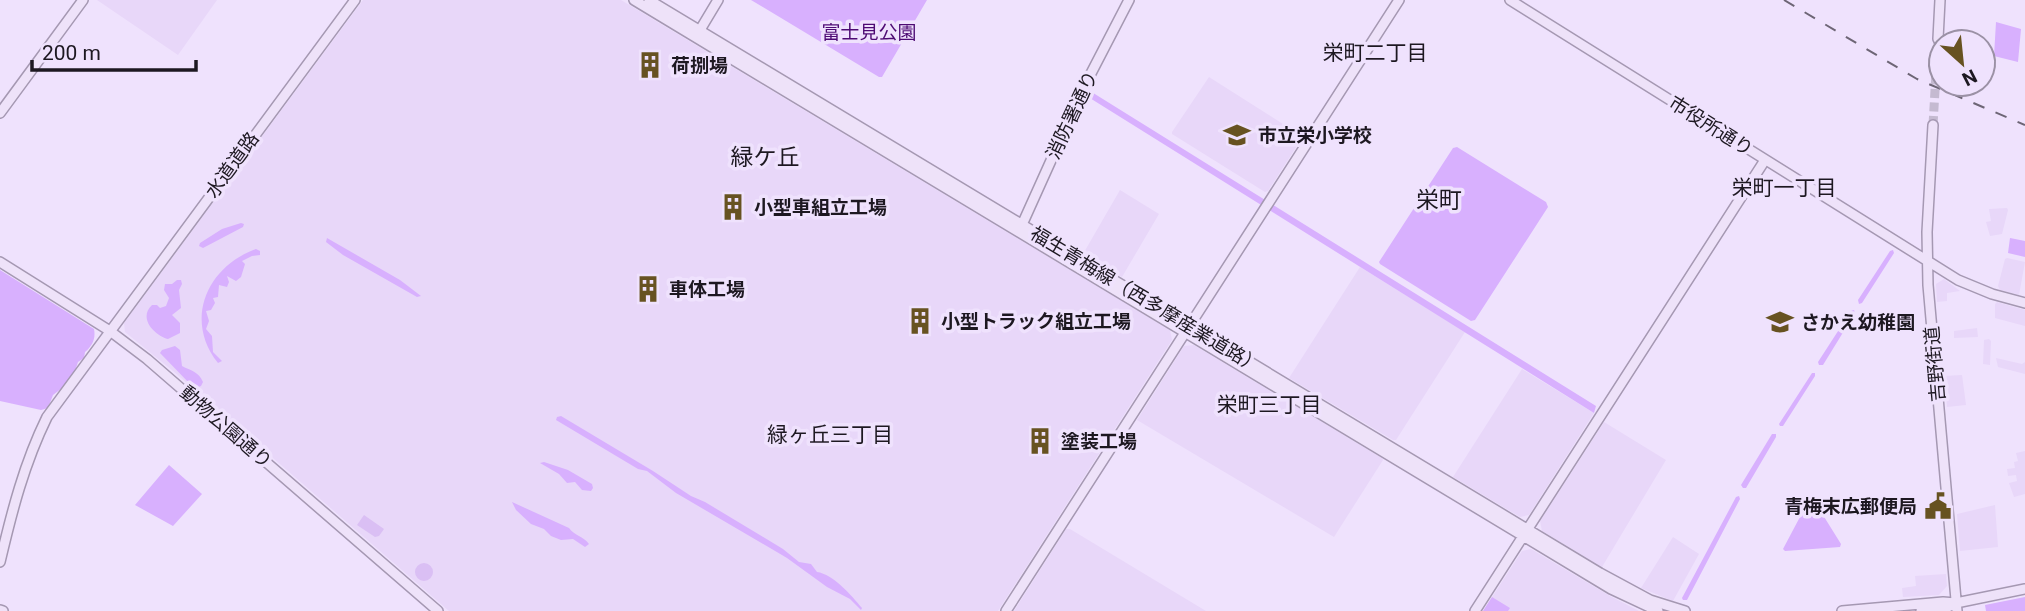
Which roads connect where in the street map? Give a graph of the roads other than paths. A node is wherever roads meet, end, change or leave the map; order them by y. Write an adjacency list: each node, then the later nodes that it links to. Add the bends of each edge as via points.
1 (83, 0): 12 (street)
2 (355, 0): 20 (street, 水道道路)
3 (634, 0): 11 (street, 福生青梅線（西多摩産業道路）)
4 (649, 0): 11 (street, 福生青梅線（西多摩産業道路）)
5 (718, 0): 11 (street)
6 (1129, 0): 15 (street, 消防署通り)
7 (1399, 0): 19 (street)
8 (1510, 0): 14 (street, 市役所通り)
9 (1940, 0): 10 (street)
10 (1939, 28)
11 (697, 34): 15 (street, 福生青梅線（西多摩産業道路）)
12 (0, 113)
13 (1933, 125): 16 (street, 吉野街道)
14 (1765, 160): 16 (street, 市役所通り); 21 (street)
15 (1020, 228): 19 (street, 福生青梅線（西多摩産業道路）)
16 (1927, 261): 18 (street, 市役所通り, via 1962,282); 25 (street, 吉野街道)
17 (0, 262): 20 (street, 動物公園通り)
18 (2025, 303)
19 (1187, 329): 21 (street, 福生青梅線（西多摩産業道路）); 28 (street)
20 (110, 331): 22 (street, 水道道路, via 47,417 30,452); 27 (street, 動物公園通り)
21 (1525, 533): 23 (street, 福生青梅線（西多摩産業道路）); 29 (street)
22 (0, 562)
23 (1617, 588): 30 (street, 福生青梅線（西多摩産業道路）); 31 (street, 福生青梅線（西多摩産業道路）)
24 (2025, 589): 25 (street)
25 (1957, 607): 26 (street, via 1943,602); 33 (street)
26 (1870, 610): 32 (street)
27 (438, 611)
28 (1006, 611)
29 (1475, 611)
30 (1658, 611)
31 (1685, 611)
32 (1842, 611)
33 (1921, 611)

